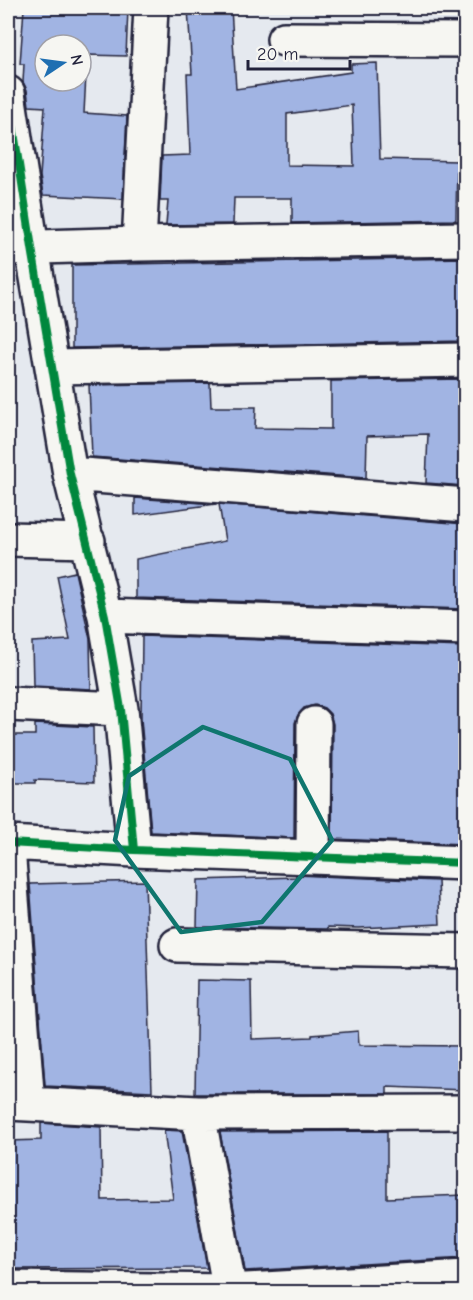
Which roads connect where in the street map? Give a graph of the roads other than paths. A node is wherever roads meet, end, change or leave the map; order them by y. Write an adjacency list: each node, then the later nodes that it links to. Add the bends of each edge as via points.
1 (151, 8): 6 (street)
2 (284, 39): 3 (street)
3 (465, 40)
4 (8, 93): 7 (street)
5 (465, 239): 6 (street)
6 (139, 244): 7 (street)
7 (20, 248): 9 (street)
8 (465, 360): 9 (street)
9 (52, 367): 10 (street)
10 (70, 474): 11 (street); 13 (street)
11 (465, 505)
12 (8, 539): 13 (street)
13 (88, 541): 14 (street)
14 (105, 616): 15 (street); 17 (street)
15 (465, 627)
16 (8, 705): 17 (street)
17 (121, 710): 21 (street)
18 (314, 724): 22 (street)
19 (8, 843): 21 (street)
20 (8, 848): 26 (street)
21 (134, 850): 22 (street)
22 (313, 857): 23 (street)
23 (465, 862)
24 (177, 945): 25 (street)
25 (465, 951)
26 (18, 1103): 28 (street)
27 (465, 1112): 28 (street)
28 (198, 1113): 31 (street)
29 (465, 1277): 31 (street)
30 (8, 1288): 31 (street)
31 (229, 1292)

